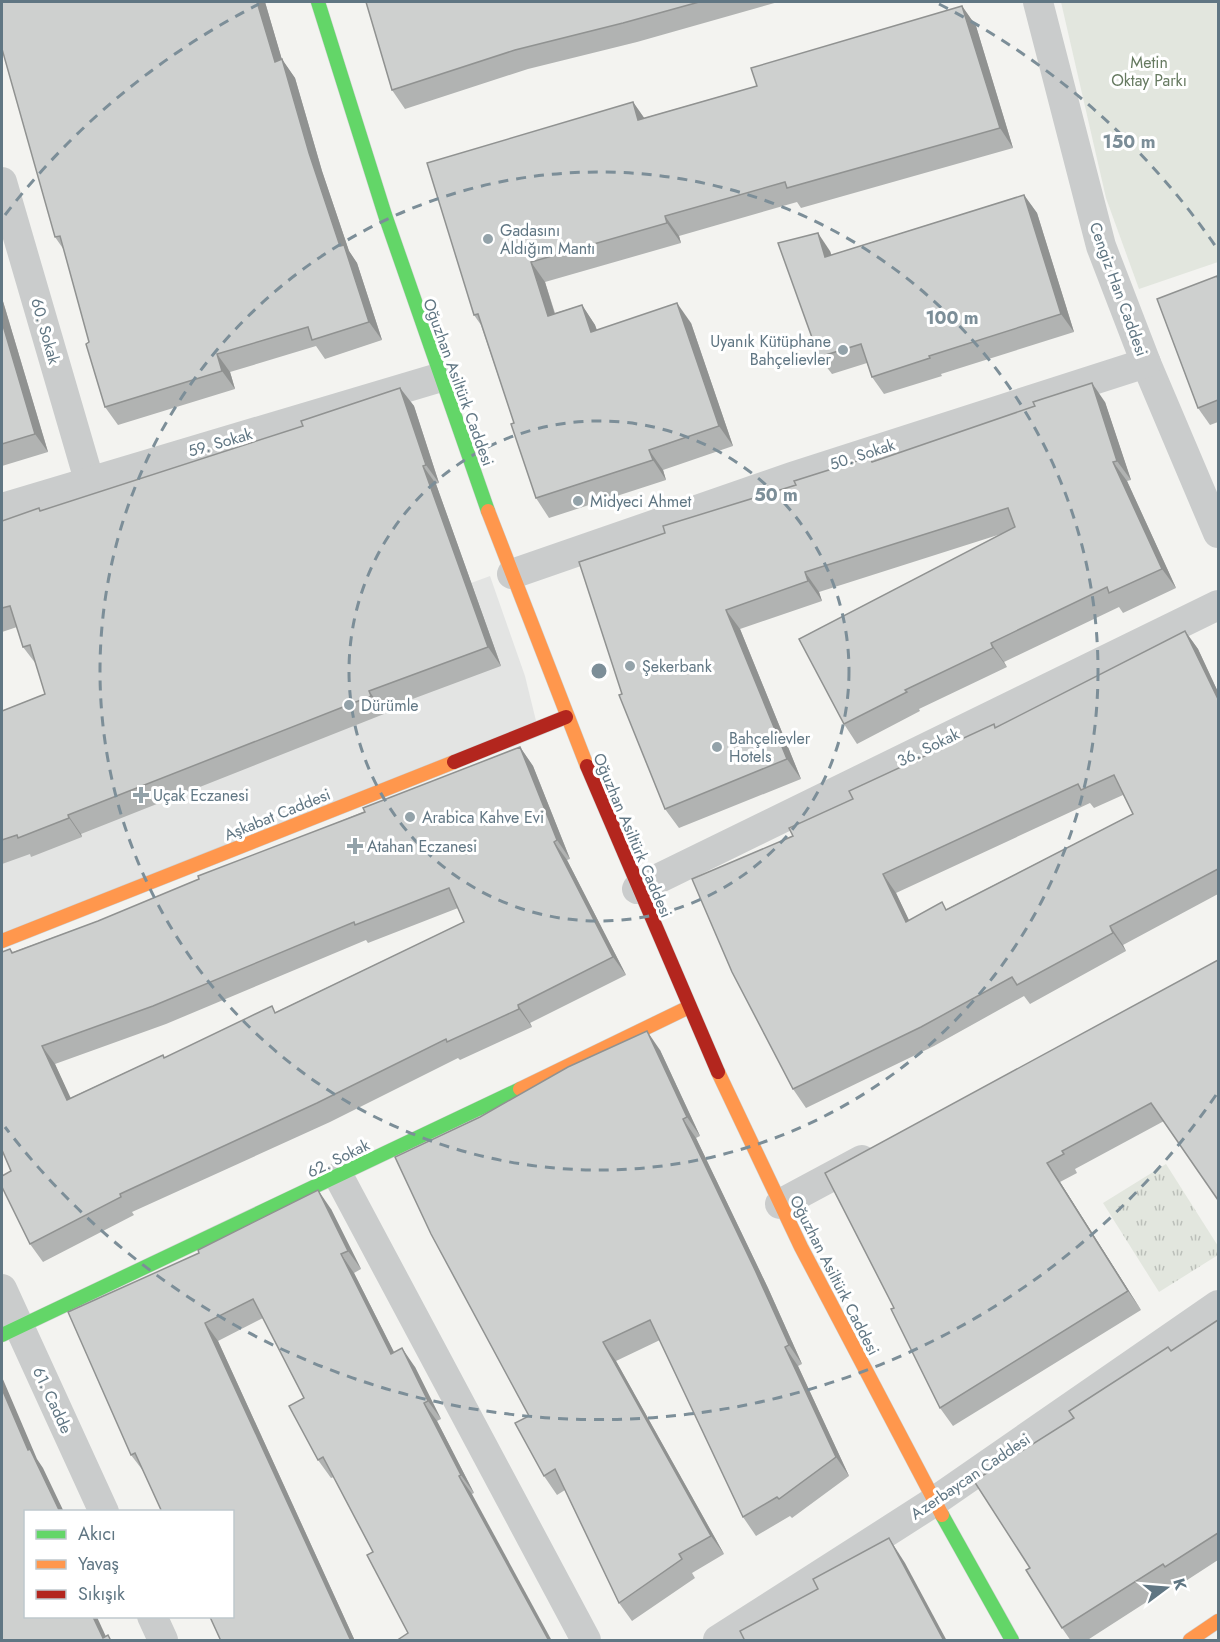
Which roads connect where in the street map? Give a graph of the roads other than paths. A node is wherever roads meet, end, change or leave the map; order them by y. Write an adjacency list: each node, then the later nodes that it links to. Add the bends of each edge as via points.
1 (318, 2): 5 (main road, Oğuzhan Asiltürk Caddesi)
2 (1038, 2): 4 (street, Cengiz Han Caddesi, via 1101,246)
3 (2, 182): 6 (street, 60. Sokak)
4 (1146, 363): 8 (street, Cengiz Han Caddesi); 9 (street, 50. Sokak, via 792,477)
5 (438, 378): 6 (street, 59. Sokak); 9 (main road, Oğuzhan Asiltürk Caddesi)
6 (89, 480): 7 (street, 59. Sokak)
7 (2, 508)
8 (1218, 533)
9 (512, 574): 11 (main road, Oğuzhan Asiltürk Caddesi)
10 (1218, 605): 12 (street, 36. Sokak)
11 (566, 717): 12 (main road, Oğuzhan Asiltürk Caddesi); 13 (main road, Aşkabat Caddesi)
12 (637, 889): 14 (main road, Oğuzhan Asiltürk Caddesi)
13 (2, 941)
14 (687, 1008): 16 (main road, 62. Sokak); 17 (main road, Oğuzhan Asiltürk Caddesi)
15 (885, 1148): 17 (street)
16 (339, 1177): 20 (main road, 62. Sokak); 26 (street)
17 (780, 1204): 21 (main road, Oğuzhan Asiltürk Caddesi)
18 (2, 1289): 20 (street, 61. Cadde)
19 (1218, 1305): 21 (street, Azerbaycan Caddesi)
20 (10, 1331): 22 (street, 61. Cadde)
21 (932, 1503): 27 (street, Azerbaycan Caddesi); 28 (main road, Oğuzhan Asiltürk Caddesi)
22 (103, 1510)
23 (152, 1618): 25 (street)
24 (1218, 1621): 29 (main road)
25 (163, 1641)
26 (586, 1641)
27 (718, 1641)
28 (1012, 1641)
29 (1190, 1641)

